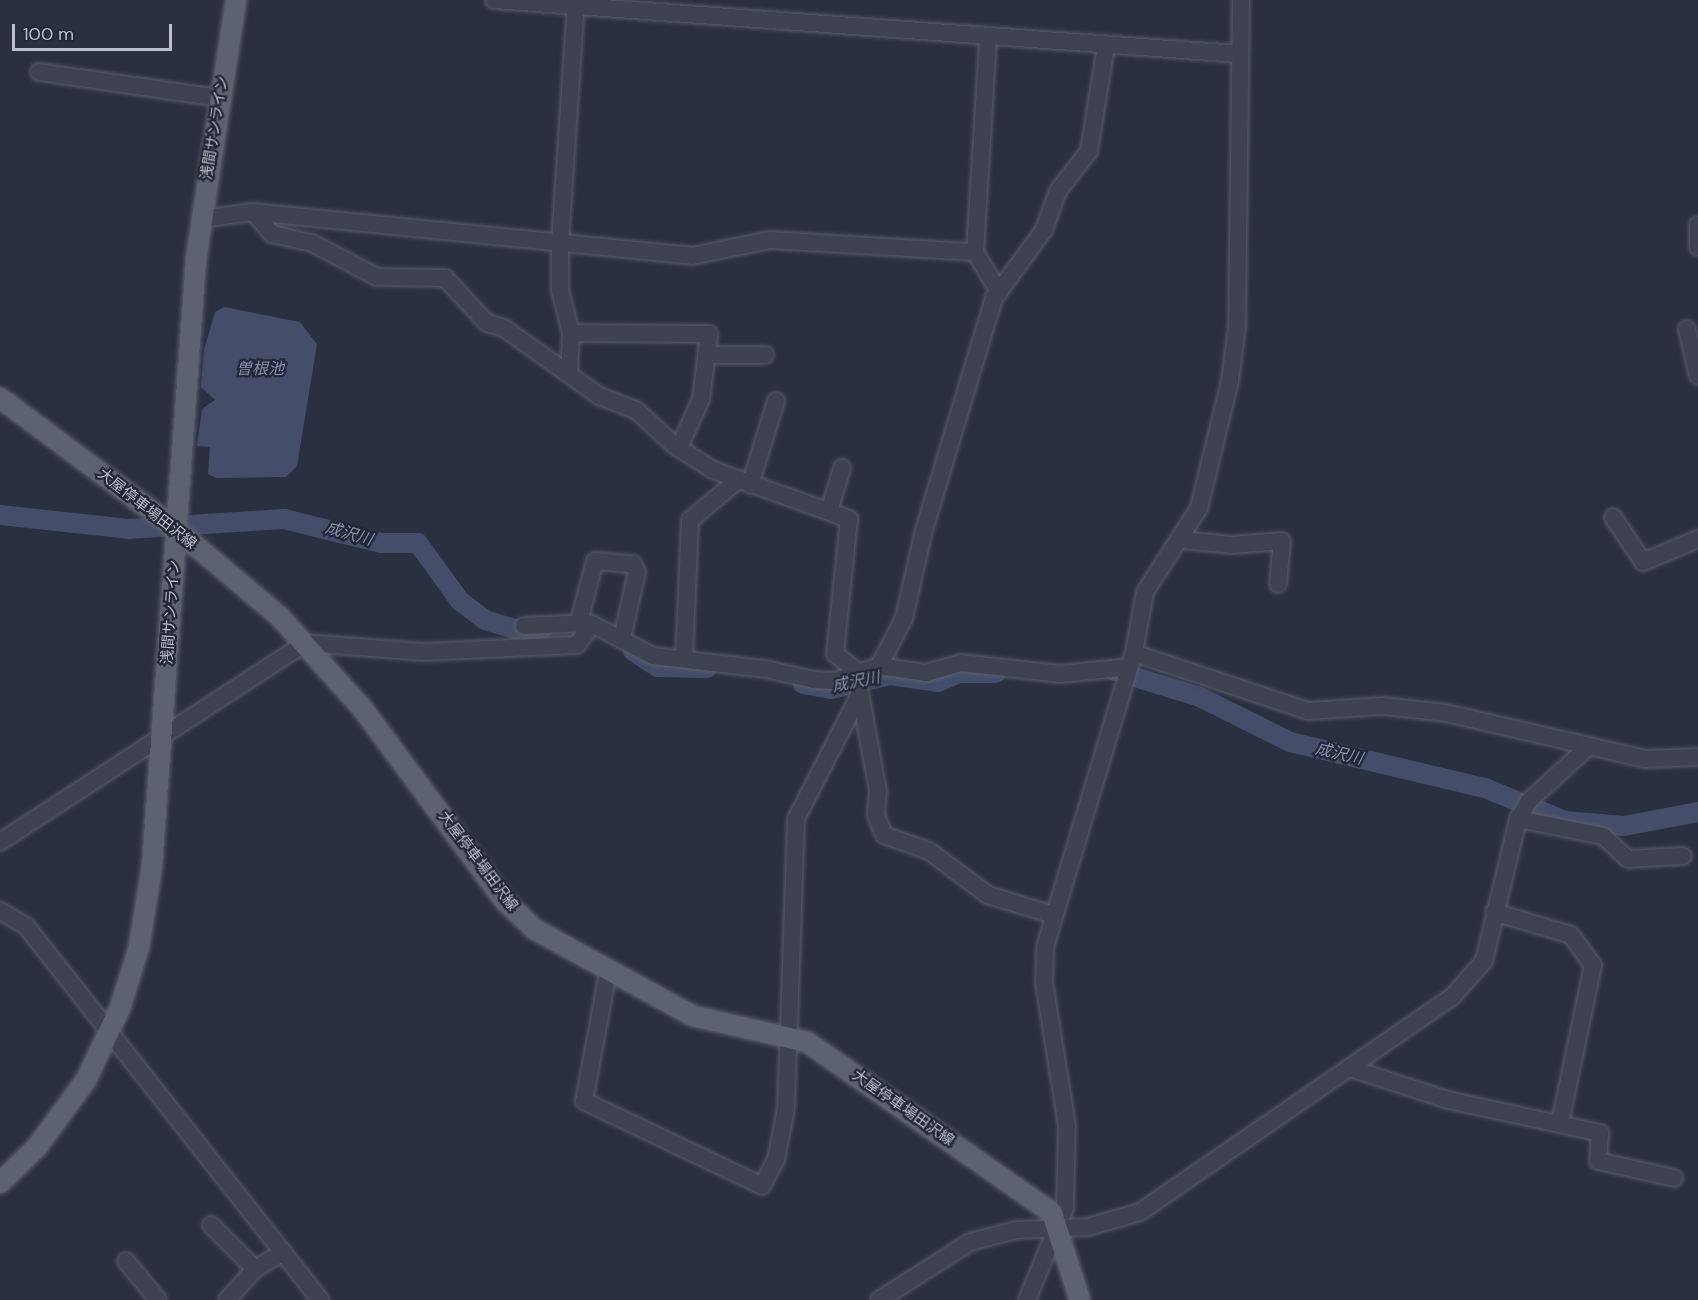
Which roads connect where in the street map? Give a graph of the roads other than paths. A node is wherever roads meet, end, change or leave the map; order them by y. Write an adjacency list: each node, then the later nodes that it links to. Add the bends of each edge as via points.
1 (236, 0): 9 (main road, 浅間サンライン)
2 (494, 0): 4 (street)
3 (1241, 0): 7 (street)
4 (576, 5): 5 (street); 13 (street)
5 (988, 38): 6 (street); 15 (street)
6 (1106, 46): 7 (street); 16 (street, via 1089,150 1058,190 1044,230)
7 (1239, 54): 33 (street, via 1237,326 1220,439 1199,508)
8 (39, 72): 9 (street)
9 (220, 98): 11 (main road, 浅間サンライン)
10 (253, 212): 11 (street); 13 (street); 22 (street, via 272,234 312,243 377,277 444,278 487,323 504,328)
11 (201, 219): 31 (main road, 浅間サンライン)
12 (1698, 225): 14 (street)
13 (560, 243): 15 (street, via 692,256 770,240); 18 (street, via 560,290)
14 (1698, 247)
15 (975, 252): 16 (street)
16 (999, 292): 40 (street, via 980,334 924,530 904,618)
17 (1687, 329): 19 (street)
18 (571, 333): 20 (street, via 709,334); 22 (street)
19 (1695, 347): 23 (street)
20 (706, 355): 21 (street); 26 (street, via 701,399)
21 (765, 355)
22 (569, 372): 26 (street, via 599,396 636,410)
23 (1698, 375)
24 (0, 398): 31 (main road, 大屋停車場田沢線)
25 (776, 401): 28 (street)
26 (679, 448): 28 (street)
27 (842, 468): 29 (street)
28 (744, 482): 29 (street); 39 (street, via 690,520)
29 (830, 508): 42 (street, via 849,519 834,654)
30 (1613, 517): 32 (street, via 1643,562)
31 (172, 522): 38 (main road, 大屋停車場田沢線); 43 (main road, 浅間サンライン)
32 (1698, 539)
33 (1182, 540): 34 (street, via 1232,545 1282,541); 41 (street, via 1145,592)
34 (1278, 584)
35 (524, 626): 36 (street)
36 (585, 628): 37 (street); 37 (street, via 595,561 633,564 637,572); 38 (street, via 577,645 424,652)
37 (622, 638): 39 (street, via 653,656)
38 (305, 643): 43 (street); 52 (main road, 大屋停車場田沢線, via 362,708 504,900 534,929)
39 (684, 659): 42 (street, via 814,680)
40 (879, 666): 41 (street, via 926,674 961,663 1061,674); 42 (street)
41 (1129, 670): 44 (street, via 1308,711 1383,706 1446,713); 51 (street)
42 (860, 683): 51 (street, via 878,791 876,815 884,835 929,851 988,895); 54 (street, via 796,819)
43 (162, 736): 47 (street); 53 (main road, 浅間サンライン, via 147,904 135,964)
44 (1588, 747): 45 (street, via 1645,759); 46 (street)
45 (1698, 757)
46 (1523, 811): 48 (street, via 1603,836 1628,859); 50 (street)
47 (0, 842)
48 (1683, 856)
49 (0, 911): 53 (street, via 26,926)
50 (1494, 912): 55 (street, via 1484,961 1467,982); 56 (street, via 1571,935 1593,965)
51 (1054, 915): 60 (street, via 1045,947 1044,982 1067,1126)
52 (608, 972): 54 (main road, 大屋停車場田沢線, via 693,1016); 54 (street, via 584,1101 762,1186 783,1137)
53 (110, 1032): 58 (main road, 浅間サンライン, via 63,1113); 61 (street)
54 (791, 1036): 60 (main road, 大屋停車場田沢線, via 817,1048 1052,1213)
55 (1350, 1068): 56 (street, via 1448,1100); 60 (street, via 1140,1212)
56 (1560, 1123): 57 (street, via 1600,1132 1598,1161)
57 (1674, 1178)
58 (0, 1183)
59 (211, 1224): 63 (street)
60 (1060, 1230): 67 (street, via 1016,1230 970,1242); 68 (street); 69 (main road, 大屋停車場田沢線)
61 (283, 1252): 63 (street); 66 (street)
62 (126, 1261): 64 (street)
63 (255, 1269): 65 (street)
64 (154, 1299)
65 (227, 1300)
66 (320, 1300)
67 (879, 1300)
68 (1027, 1300)
69 (1080, 1300)

